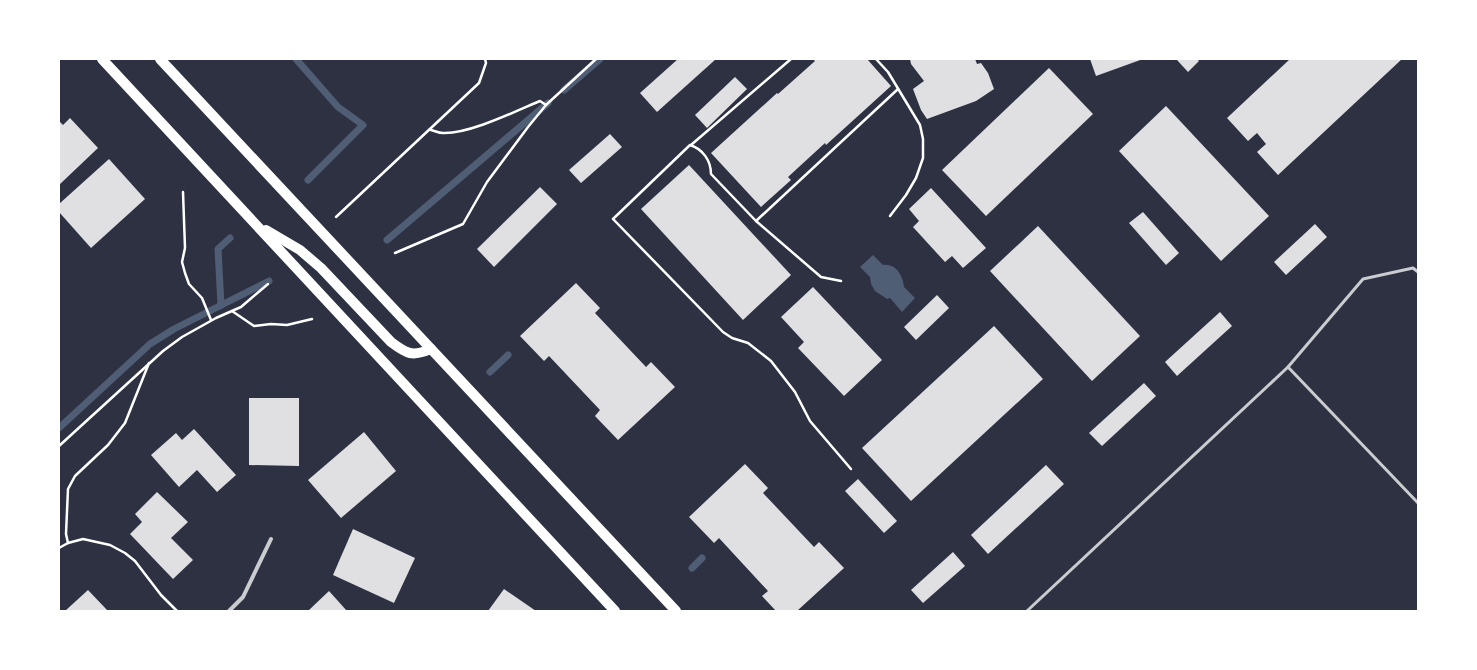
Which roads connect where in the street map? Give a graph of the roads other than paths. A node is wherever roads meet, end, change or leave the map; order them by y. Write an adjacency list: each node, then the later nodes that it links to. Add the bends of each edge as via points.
1 (102, 59): 3 (main road)
2 (160, 59): 5 (main road)
3 (255, 223): 5 (main road, via 300,250 321,268 391,342 404,351 418,354); 10 (main road)
4 (1418, 272): 6 (lane, via 1413,268 1363,279)
5 (432, 349): 11 (main road)
6 (1288, 367): 7 (lane); 12 (lane)
7 (1418, 503)
8 (271, 539): 9 (street, via 243,597)
9 (229, 611)
10 (615, 611)
11 (676, 611)
12 (1027, 611)

